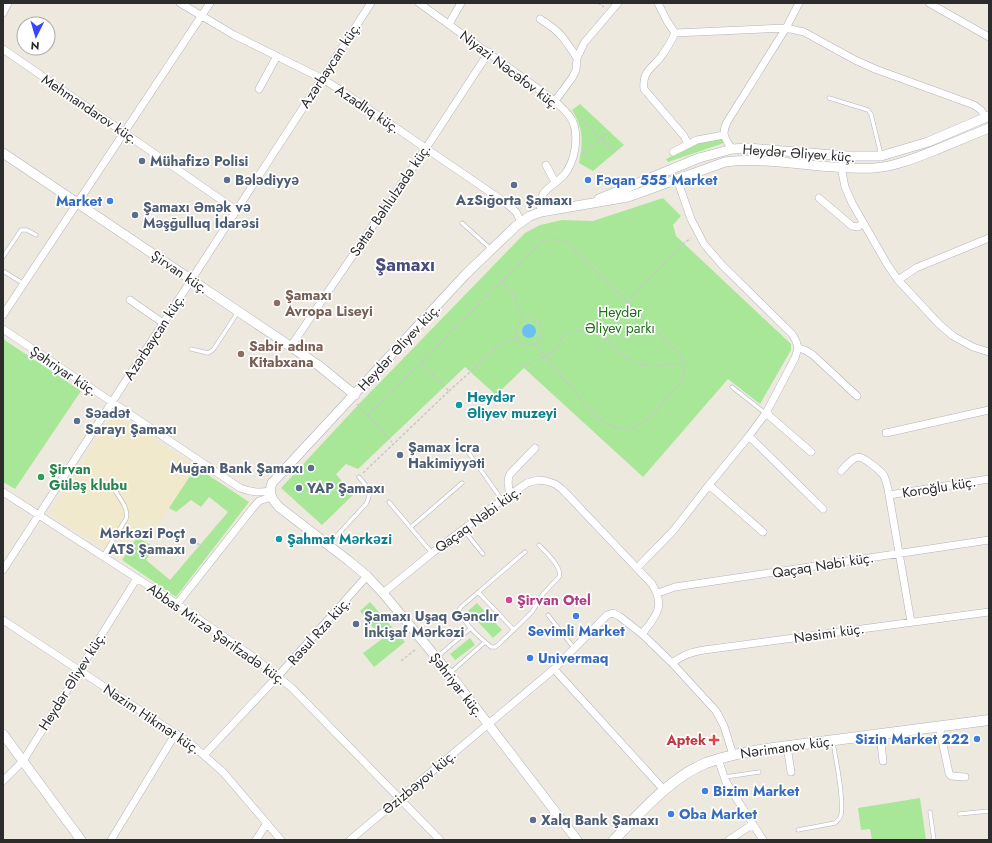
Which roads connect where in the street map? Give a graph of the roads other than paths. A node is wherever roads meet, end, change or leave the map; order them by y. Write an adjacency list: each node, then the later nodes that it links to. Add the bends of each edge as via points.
1 (8, 3): 11 (street)
2 (180, 3): 12 (street, Azadlıq küç.)
3 (210, 3): 12 (street)
4 (371, 3): 22 (street, Azərbaycan küç.)
5 (419, 3): 14 (street, Niyazi Nəcəfov küç.)
6 (461, 3): 14 (street)
7 (618, 3): 21 (street, via 584,43)
8 (658, 3): 16 (street)
9 (799, 3): 15 (street)
10 (929, 3): 17 (street)
11 (3, 13)
12 (201, 16): 20 (street, Azadlıq küç.); 28 (street)
13 (540, 20): 21 (street, via 563,37)
14 (449, 24): 19 (street, Niyazi Nəcəfov küç.)
15 (786, 28): 16 (street); 26 (street, via 804,32 875,69 974,105); 29 (street, via 727,122)
16 (675, 33): 30 (street, via 643,81 644,89)
17 (989, 37)
18 (3, 49): 28 (street, Mehmandarov küç.)
19 (489, 52): 25 (street, Niyazi Nəcəfov küç.); 31 (street, Səttar Bəhlulzadə küç.)
20 (277, 56): 22 (street, Azadlıq küç.); 23 (street)
21 (577, 58): 25 (street, via 572,78)
22 (321, 78): 31 (street, Azadlıq küç.); 43 (street, Azərbaycan küç.)
23 (259, 89)
24 (829, 98): 35 (lane, via 868,110)
25 (555, 100): 39 (street, Niyazi Nəcəfov küç., via 572,120 576,137 570,166)
26 (987, 117): 35 (street, Heydər Əliyev küç., via 928,142)
27 (989, 128): 37 (street, via 897,164 875,168)
28 (124, 132): 41 (street); 43 (street, Mehmandarov küç.)
29 (724, 135): 30 (street); 32 (street)
30 (688, 144): 33 (street)
31 (426, 148): 45 (street, Azadlıq küç., via 506,203 516,212); 61 (street, Səttar Bəhlulzadə küç.)
32 (732, 149): 35 (street, Heydər Əliyev küç.); 42 (street, Heydər Əliyev küç., via 699,158)
33 (673, 152)
34 (3, 153): 41 (street, Şirvan küç.)
35 (881, 156)
36 (546, 165): 39 (street)
37 (841, 168): 38 (street, via 738,161 725,162); 47 (street, via 845,187)
38 (677, 179): 42 (street, via 628,197); 62 (street, via 691,219 709,249 792,334)
39 (555, 182): 44 (street, Niyazi Nəcəfov küç., via 542,195)
40 (819, 198): 47 (street, via 852,226)
41 (77, 203): 53 (street, Şirvan küç.); 55 (street)
42 (587, 204): 44 (street, Heydər Əliyev küç.)
43 (236, 210): 53 (street, Azərbaycan küç.)
44 (541, 212): 45 (street, Heydər Əliyev küç.)
45 (521, 222): 50 (street, Heydər Əliyev küç.)
46 (462, 223): 50 (lane)
47 (863, 223): 54 (street)
48 (36, 235): 51 (lane, via 21,230)
49 (989, 238): 54 (street, via 916,268)
50 (491, 249): 66 (street, Heydər Əliyev küç.)
51 (3, 257)
52 (3, 271): 55 (lane)
53 (191, 279): 57 (street, Şirvan küç.); 59 (street, Azərbaycan küç.)
54 (898, 280): 64 (street, via 953,336 973,347)
55 (24, 284): 58 (street)
56 (130, 300): 59 (street)
57 (239, 312): 61 (street, Şirvan küç.); 63 (lane, via 213,350 208,353)
58 (3, 315)
59 (163, 323): 68 (street, Azərbaycan küç.)
60 (3, 330): 68 (street, Şəhriyar küç.)
61 (291, 346): 66 (street, Şirvan küç., via 336,378)
62 (798, 348): 67 (street, via 813,355); 70 (street)
63 (191, 349)
64 (989, 351)
65 (732, 386): 70 (lane)
66 (353, 396): 83 (street, Heydər Əliyev küç., via 272,483)
67 (857, 396)
68 (111, 402): 83 (street, Şəhriyar küç., via 240,488 249,492); 89 (street, Azərbaycan küç.)
69 (989, 410): 71 (street)
70 (766, 413): 72 (street); 75 (street)
71 (886, 433)
72 (749, 436): 80 (street); 88 (street)
73 (535, 448): 84 (street, via 510,474)
74 (468, 452): 86 (lane)
75 (812, 452)
76 (841, 471): 85 (street, via 854,459 864,458 884,476)
77 (359, 477): 94 (lane, via 369,490 370,496 366,504)
78 (989, 479): 85 (street, Koroğlu küç.)
79 (462, 483): 90 (lane)
80 (708, 485): 92 (street); 101 (street, via 673,531)
81 (114, 489): 100 (lane, via 128,514)
82 (3, 492): 89 (street, Abbas Mirzə Şərifzadə küç.)
83 (270, 494): 94 (street, Şəhriyar küç., via 279,507); 108 (street, Heydər Əliyev küç., via 255,505)
84 (510, 494): 86 (street, Qaçaq Nəbi küç.); 101 (street, Qaçaq Nəbi küç., via 538,480 554,484 562,489)
85 (889, 495): 97 (street)
86 (502, 500): 91 (street, Qaçaq Nəbi küç.)
87 (389, 502): 90 (lane)
88 (824, 509)
89 (39, 514): 100 (street, Abbas Mirzə Şərifzadə küç.); 102 (street, Azərbaycan küç.)
90 (412, 527): 98 (lane)
91 (463, 529): 98 (street, Qaçaq Nəbi küç.); 99 (lane)
92 (763, 532)
93 (989, 540): 97 (street, Qaçaq Nəbi küç.)
94 (329, 545): 103 (street, Şəhriyar küç.)
95 (539, 545): 114 (lane, via 559,568 561,574 543,594 532,612)
96 (524, 552): 105 (lane)
97 (899, 552): 107 (street, Qaçaq Nəbi küç., via 675,587); 112 (street)
98 (432, 553): 106 (street, Qaçaq Nəbi küç.)
99 (483, 554)
100 (103, 556): 104 (street, Abbas Mirzə Şərifzadə küç.)
101 (637, 568): 107 (street, Qaçaq Nəbi küç.)
102 (3, 570)
103 (367, 576): 106 (street, Şəhriyar küç.); 123 (street, Rəsul Rza küç.)
104 (137, 578): 108 (street, Abbas Mirzə Şərifzadə küç.); 121 (street, Heydər Əliyev küç.)
105 (478, 592): 113 (lane, via 459,610); 114 (lane)
106 (383, 593): 118 (street, Şəhriyar küç.)
107 (658, 593): 115 (street, via 658,609)
108 (177, 604): 123 (street, Abbas Mirzə Şərifzadə küç.)
109 (989, 612): 112 (street, Nəsimi küç.)
110 (548, 615): 117 (lane)
111 (3, 620): 121 (street, Nazim Hikmət küç.)
112 (911, 622): 119 (street, Nəsimi küç., via 704,650 680,657)
113 (471, 628): 116 (lane); 118 (lane)
114 (514, 630): 116 (lane, via 495,647)
115 (642, 634): 117 (street, Əzizbəyov küç., via 613,613 603,618); 119 (street)
116 (485, 642): 122 (lane)
117 (575, 649): 120 (street, Əzizbəyov küç.)
118 (436, 657): 122 (street, Şəhriyar küç.)
119 (672, 663): 133 (street, via 716,711 724,726)
120 (554, 669): 125 (street, Əzizbəyov küç.); 142 (street)
121 (79, 670): 127 (street, Nazim Hikmət küç.); 135 (street, Heydər Əliyev küç.)
122 (449, 674): 125 (street, Şəhriyar küç.)
123 (278, 676): 132 (street, Rəsul Rza küç.); 143 (street, Abbas Mirzə Şərifzadə küç.)
124 (989, 720): 126 (main road, Nərimanov küç.)
125 (488, 724): 143 (street, Əzizbəyov küç.); 157 (street, Şəhriyar küç.)
126 (939, 726): 129 (main road, Nərimanov küç.); 140 (street, via 951,776)
127 (176, 733): 132 (street, Nazim Hikmət küç.); 152 (street)
128 (3, 734): 135 (street)
129 (880, 734): 130 (main road, Nərimanov küç.); 136 (street)
130 (832, 740): 131 (main road, Nərimanov küç.); 149 (lane, via 840,795 839,820)
131 (787, 746): 133 (main road, Nərimanov küç.); 138 (street)
132 (204, 755): 147 (street, Nazim Hikmət küç., via 223,772)
133 (733, 755): 134 (main road, Nərimanov küç.)
134 (718, 759): 139 (street); 142 (main road, Nərimanov küç., via 686,774)
135 (23, 761): 141 (street, Heydər Əliyev küç.); 151 (street)
136 (883, 761)
137 (759, 772): 139 (lane)
138 (791, 772)
139 (723, 777): 148 (street)
140 (965, 777)
141 (3, 782)
142 (664, 790): 150 (main road, Nərimanov küç.)
143 (400, 798): 155 (street, Əzizbəyov küç.); 156 (street, Abbas Mirzə Şərifzadə küç.)
144 (989, 811): 146 (lane)
145 (930, 812): 160 (lane)
146 (959, 814)
147 (267, 823): 153 (street); 154 (street, Nazim Hikmət küç.)
148 (753, 824): 158 (street); 159 (street)
149 (798, 830)
150 (619, 837)
151 (81, 840)
152 (111, 840)
153 (256, 840)
154 (281, 840)
155 (350, 840)
156 (440, 840)
157 (577, 840)
158 (729, 840)
159 (763, 840)
160 (934, 840)

